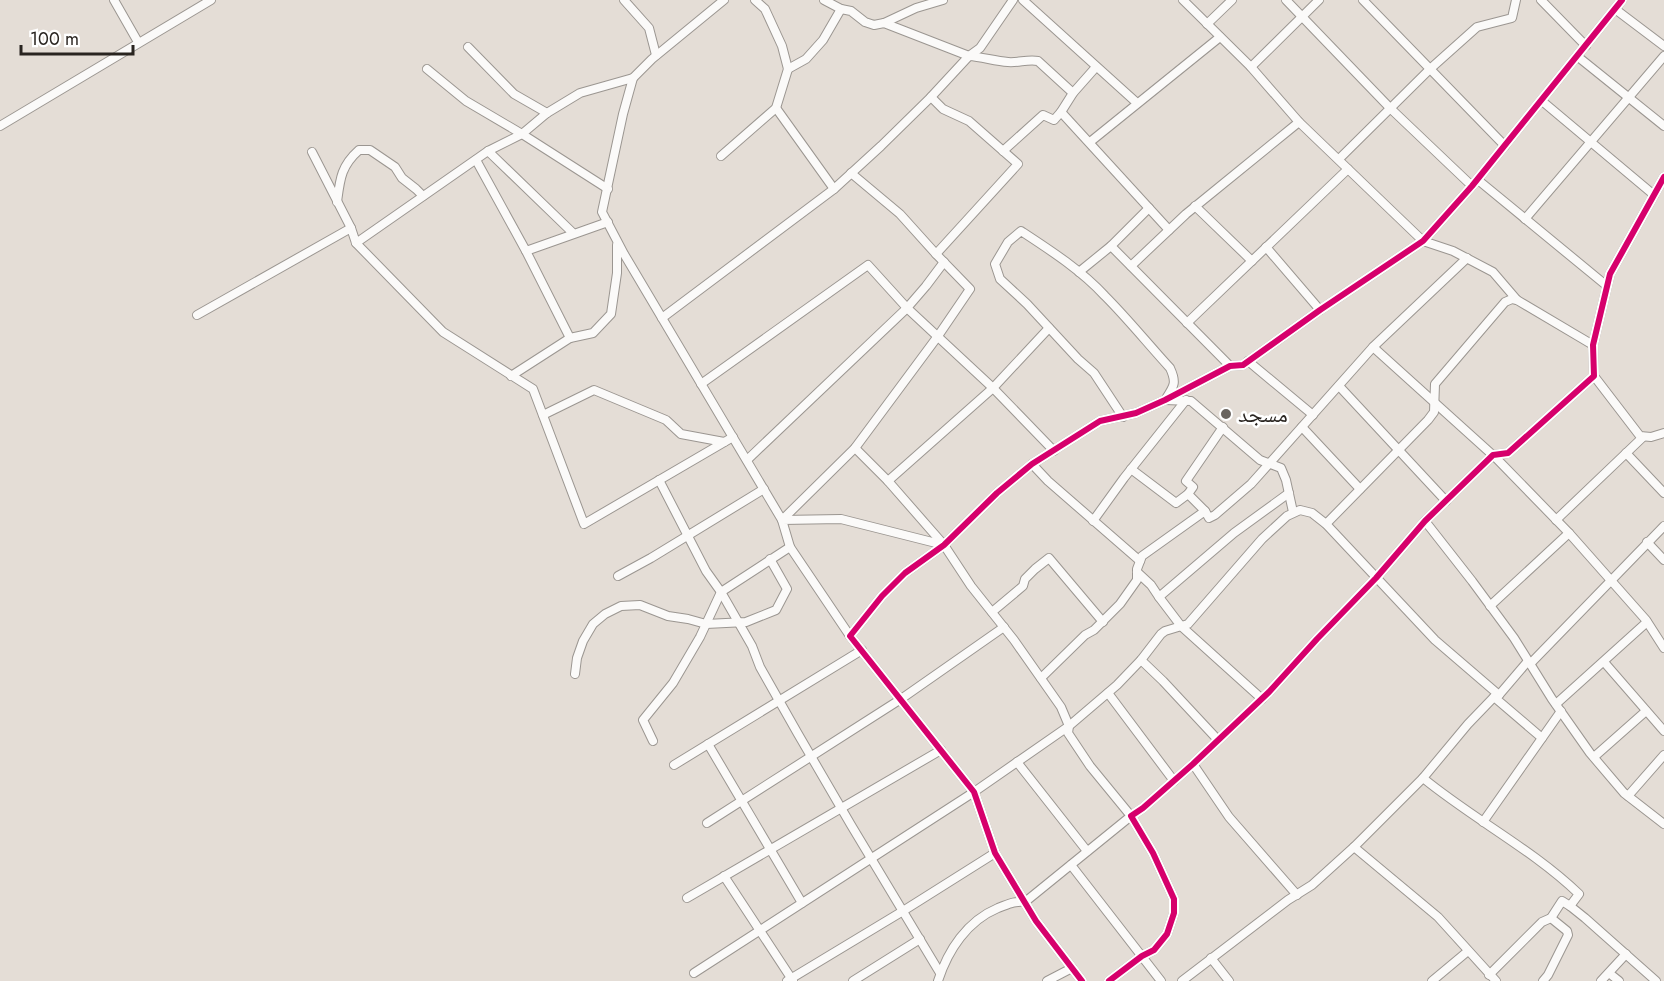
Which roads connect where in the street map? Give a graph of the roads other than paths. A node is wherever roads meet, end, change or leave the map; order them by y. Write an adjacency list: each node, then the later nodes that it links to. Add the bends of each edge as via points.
1 (114, 0): 24 (street)
2 (211, 0): 24 (street)
3 (624, 0): 28 (street, via 649,28)
4 (724, 0): 28 (street)
5 (755, 0): 35 (street, via 765,9)
6 (824, 0): 18 (street)
7 (943, 0): 21 (street)
8 (1012, 0): 29 (street, via 980,48)
9 (1023, 0): 32 (street)
10 (1183, 0): 22 (street)
11 (1232, 0): 22 (street)
12 (1286, 0): 20 (street)
13 (1319, 0): 20 (street)
14 (1363, 0): 36 (street)
15 (1516, 0): 36 (street, via 1512,18 1477,27)
16 (1541, 0): 25 (street)
17 (1622, 0): 19 (street)
18 (842, 9): 21 (street, via 865,22); 35 (street, via 806,59)
19 (1615, 9): 25 (street); 26 (street)
20 (1303, 16): 33 (street); 44 (street)
21 (884, 23): 29 (street)
22 (1207, 24): 23 (street)
23 (1220, 38): 33 (street); 42 (street)
24 (138, 42): 48 (street)
25 (1586, 46): 30 (street)
26 (1664, 46)
27 (468, 47): 46 (street, via 514,94)
28 (656, 55): 37 (street)
29 (969, 56): 38 (street, via 1009,62 1038,61); 39 (street)
30 (1577, 56): 40 (street); 41 (street)
31 (1664, 56): 40 (street)
32 (1096, 67): 38 (street); 42 (street)
33 (1251, 68): 47 (street)
34 (427, 69): 50 (street, via 466,101)
35 (788, 69): 43 (street)
36 (1430, 69): 44 (street); 53 (street)
37 (633, 78): 46 (street, via 579,93); 64 (street)
38 (1073, 93): 45 (street)
39 (931, 97): 55 (street, via 943,109 969,121); 61 (street)
40 (1629, 98): 49 (street); 52 (street)
41 (1542, 101): 52 (street); 53 (street)
42 (1137, 103): 51 (street)
43 (776, 108): 57 (street); 65 (street)
44 (1390, 108): 58 (street); 63 (street)
45 (1061, 112): 51 (street); 55 (street, via 1054,120 1043,115)
46 (547, 113): 50 (street)
47 (1299, 122): 58 (street); 69 (street)
48 (0, 126)
49 (1664, 126)
50 (522, 134): 54 (street); 64 (street)
51 (1090, 142): 70 (street)
52 (1591, 142): 66 (street); 71 (street)
53 (1506, 146): 63 (street)
54 (488, 151): 59 (street); 80 (street, via 574,234)
55 (1003, 151): 81 (street, via 1018,164)
56 (312, 152): 68 (street)
57 (721, 156)
58 (1339, 159): 60 (street)
59 (476, 160): 67 (street); 80 (street)
60 (1348, 169): 76 (street); 79 (street)
61 (851, 173): 65 (street); 81 (street, via 900,214)
62 (1664, 177): 66 (street)
63 (1475, 183): 71 (street); 76 (street)
64 (608, 189): 72 (street, via 602,212)
65 (834, 189): 92 (street)
66 (1654, 195): 87 (street)
67 (423, 196): 68 (street, via 395,167 370,150 358,150 343,169); 77 (street)
68 (337, 202): 73 (street)
69 (1195, 206): 74 (street); 83 (street)
70 (1149, 208): 74 (street); 78 (street)
71 (1525, 219): 87 (street)
72 (608, 222): 75 (street); 80 (street)
73 (351, 228): 77 (street); 91 (street)
74 (1169, 230): 85 (street)
75 (617, 241): 92 (street); 96 (street, via 611,315 592,333)
76 (1423, 241): 82 (street); 90 (street)
77 (356, 243): 101 (street, via 443,332)
78 (1111, 246): 85 (street); 86 (street)
79 (1266, 247): 83 (street); 90 (street)
80 (526, 251): 96 (street)
81 (936, 254): 84 (street)
82 (1467, 258): 88 (street, via 1493,272); 98 (street)
83 (1252, 261): 93 (street)
84 (944, 262): 89 (street); 95 (street, via 970,289)
85 (1131, 266): 93 (street)
86 (1079, 272): 94 (street, via 1021,231 1008,242 995,264 1000,279); 106 (street, via 1170,368 1175,379)
87 (1607, 286): 97 (street)
88 (1517, 300): 97 (street); 108 (street, via 1505,302 1435,384)
89 (907, 308): 95 (street); 103 (street, via 868,265); 123 (street)
90 (1320, 310): 99 (street)
91 (197, 315)
92 (662, 318): 103 (street)
93 (1187, 323): 100 (street)
94 (1049, 328): 105 (street); 111 (street, via 1094,373)
95 (938, 336): 105 (street); 118 (street)
96 (570, 338): 101 (street)
97 (1593, 345): 102 (street)
98 (1374, 346): 104 (street); 108 (street)
99 (1248, 361): 100 (street); 110 (street)
100 (1230, 366): 106 (street)
101 (511, 376): 109 (street, via 533,390)
102 (1594, 376): 116 (street); 122 (street, via 1508,453)
103 (701, 384): 115 (street)
104 (1339, 386): 110 (street); 119 (street)
105 (993, 387): 120 (street); 128 (street)
106 (1165, 400): 107 (street); 111 (street)
107 (1186, 400): 112 (street); 126 (street)
108 (1434, 403): 119 (street, via 1428,420); 122 (street)
109 (543, 415): 117 (street, via 594,390 666,420 681,434); 127 (street, via 584,524)
110 (1312, 415): 113 (street)
111 (1123, 417): 120 (street, via 1100,421)
112 (1223, 427): 125 (street); 132 (street, via 1186,481 1193,487)
113 (1302, 428): 125 (street); 130 (street)
114 (1664, 433): 116 (street)
115 (733, 437): 117 (street); 123 (street)
116 (1643, 437): 121 (street)
117 (724, 442): 127 (street)
118 (855, 448): 128 (street); 137 (street)
119 (1398, 450): 130 (street); 134 (street)
120 (1054, 451): 124 (street)
121 (1626, 453): 133 (street); 138 (street)
122 (1493, 455): 134 (street); 138 (street)
123 (747, 460): 129 (street)
124 (1032, 464): 139 (street); 146 (street)
125 (1269, 464): 131 (street, via 1281,468); 135 (street, via 1215,515 1209,518)
126 (1131, 469): 132 (street, via 1176,503); 139 (street)
127 (658, 480): 144 (street)
128 (888, 481): 146 (street)
129 (764, 489): 137 (street); 144 (street)
130 (1360, 489): 141 (street)
131 (1289, 493): 136 (street); 156 (street, via 1234,533)
132 (1188, 494): 135 (street)
133 (1664, 494)
134 (1446, 501): 140 (street)
135 (1204, 512): 150 (street)
136 (1293, 512): 141 (street, via 1312,513); 163 (street, via 1262,539 1188,624)
137 (782, 520): 146 (street, via 841,519); 147 (street)
138 (1556, 520): 143 (street)
139 (1093, 521): 150 (street)
140 (1425, 521): 153 (street); 157 (street)
141 (1326, 524): 153 (street)
142 (1664, 526): 145 (street)
143 (1569, 533): 154 (street); 157 (street)
144 (688, 536): 152 (street); 155 (street)
145 (1647, 542): 149 (street); 154 (street)
146 (944, 545): 158 (street); 165 (street, via 905,573)
147 (790, 547): 148 (street); 165 (street)
148 (770, 560): 155 (street); 161 (street, via 787,589 776,610)
149 (1664, 560)
150 (1140, 561): 151 (street)
151 (1137, 572): 156 (street); 159 (street, via 1137,580)
152 (618, 576)
153 (1376, 578): 174 (street); 176 (street)
154 (1610, 580): 160 (street); 169 (street)
155 (721, 592): 161 (street); 162 (street)
156 (1159, 597): 163 (street)
157 (1490, 606): 169 (street)
158 (992, 612): 159 (street, via 1049,558); 164 (street)
159 (1103, 622): 172 (street)
160 (1647, 622): 166 (street); 170 (street)
161 (738, 623): 162 (street); 177 (street)
162 (706, 624): 171 (street, via 640,605 621,606 593,624 583,641); 184 (street, via 673,683 643,720)
163 (1181, 626): 168 (street, via 1161,634); 176 (street)
164 (1004, 627): 172 (street); 175 (street)
165 (850, 636): 167 (street)
166 (1664, 648)
167 (862, 650): 175 (street); 177 (street)
168 (1141, 660): 173 (street); 183 (street)
169 (1529, 662): 174 (street); 178 (street)
170 (1604, 662): 178 (street); 179 (street)
171 (575, 674)
172 (1041, 678): 180 (street)
173 (1108, 693): 180 (street); 194 (street)
174 (1496, 696): 182 (street); 193 (street)
175 (901, 699): 186 (street); 188 (street)
176 (1262, 699): 183 (street)
177 (779, 700): 185 (street); 188 (street)
178 (1558, 708): 182 (street); 189 (street)
179 (1646, 711): 181 (street); 189 (street)
180 (1070, 726): 190 (street); 199 (street, via 1068,734)
181 (1664, 731)
182 (1542, 738): 200 (street)
183 (1218, 740): 191 (street)
184 (653, 741)
185 (708, 744): 192 (street); 197 (street)
186 (941, 750): 195 (street); 198 (street)
187 (1664, 755): 196 (street)
188 (811, 756): 197 (street); 198 (street)
189 (1594, 757): 196 (street)
190 (1017, 762): 195 (street); 205 (street)
191 (1192, 764): 194 (street); 210 (street, via 1230,817)
192 (674, 765)
193 (1423, 778): 200 (street); 203 (street)
194 (1174, 781): 199 (street)
195 (974, 792): 206 (street); 207 (street)
196 (1628, 796): 202 (street)
197 (741, 801): 201 (street); 204 (street)
198 (841, 808): 204 (street); 207 (street)
199 (1131, 816): 205 (street); 221 (street, via 1174,899 1167,934 1154,951)
200 (1483, 822): 214 (street, via 1579,894)
201 (707, 823)
202 (1664, 824)
203 (1354, 847): 210 (street); 219 (street, via 1438,917)
204 (771, 849): 209 (street); 212 (street)
205 (1087, 851): 208 (street)
206 (995, 853): 213 (street); 215 (street)
207 (871, 858): 212 (street); 215 (street)
208 (1071, 865): 213 (street); 221 (street)
209 (724, 876): 211 (street); 217 (street)
210 (1297, 895): 222 (street)
211 (687, 898)
212 (802, 903): 217 (street)
213 (1025, 903): 223 (street); 226 (street, via 1015,901 973,923 953,946)
214 (1570, 906): 216 (street, via 1563,901); 220 (street)
215 (903, 911): 218 (street); 228 (street)
216 (1551, 918): 227 (street, via 1542,922); 237 (street, via 1568,934)
217 (759, 931): 224 (street); 228 (street)
218 (920, 939): 226 (street); 229 (street)
219 (1468, 951): 227 (street); 236 (street)
220 (1626, 954): 225 (street); 240 (street)
221 (1142, 956): 232 (street); 233 (street)
222 (1211, 958): 234 (street); 235 (street)
223 (1072, 968): 230 (street); 231 (street)
224 (693, 973)
225 (1610, 973): 238 (street); 239 (street)
226 (939, 977)
227 (1492, 978)
228 (790, 980)
229 (853, 981)
230 (1047, 981)
231 (1082, 981)
232 (1109, 981)
233 (1161, 981)
234 (1182, 981)
235 (1228, 981)
236 (1432, 981)
237 (1544, 981)
238 (1601, 981)
239 (1619, 981)
240 (1656, 981)

